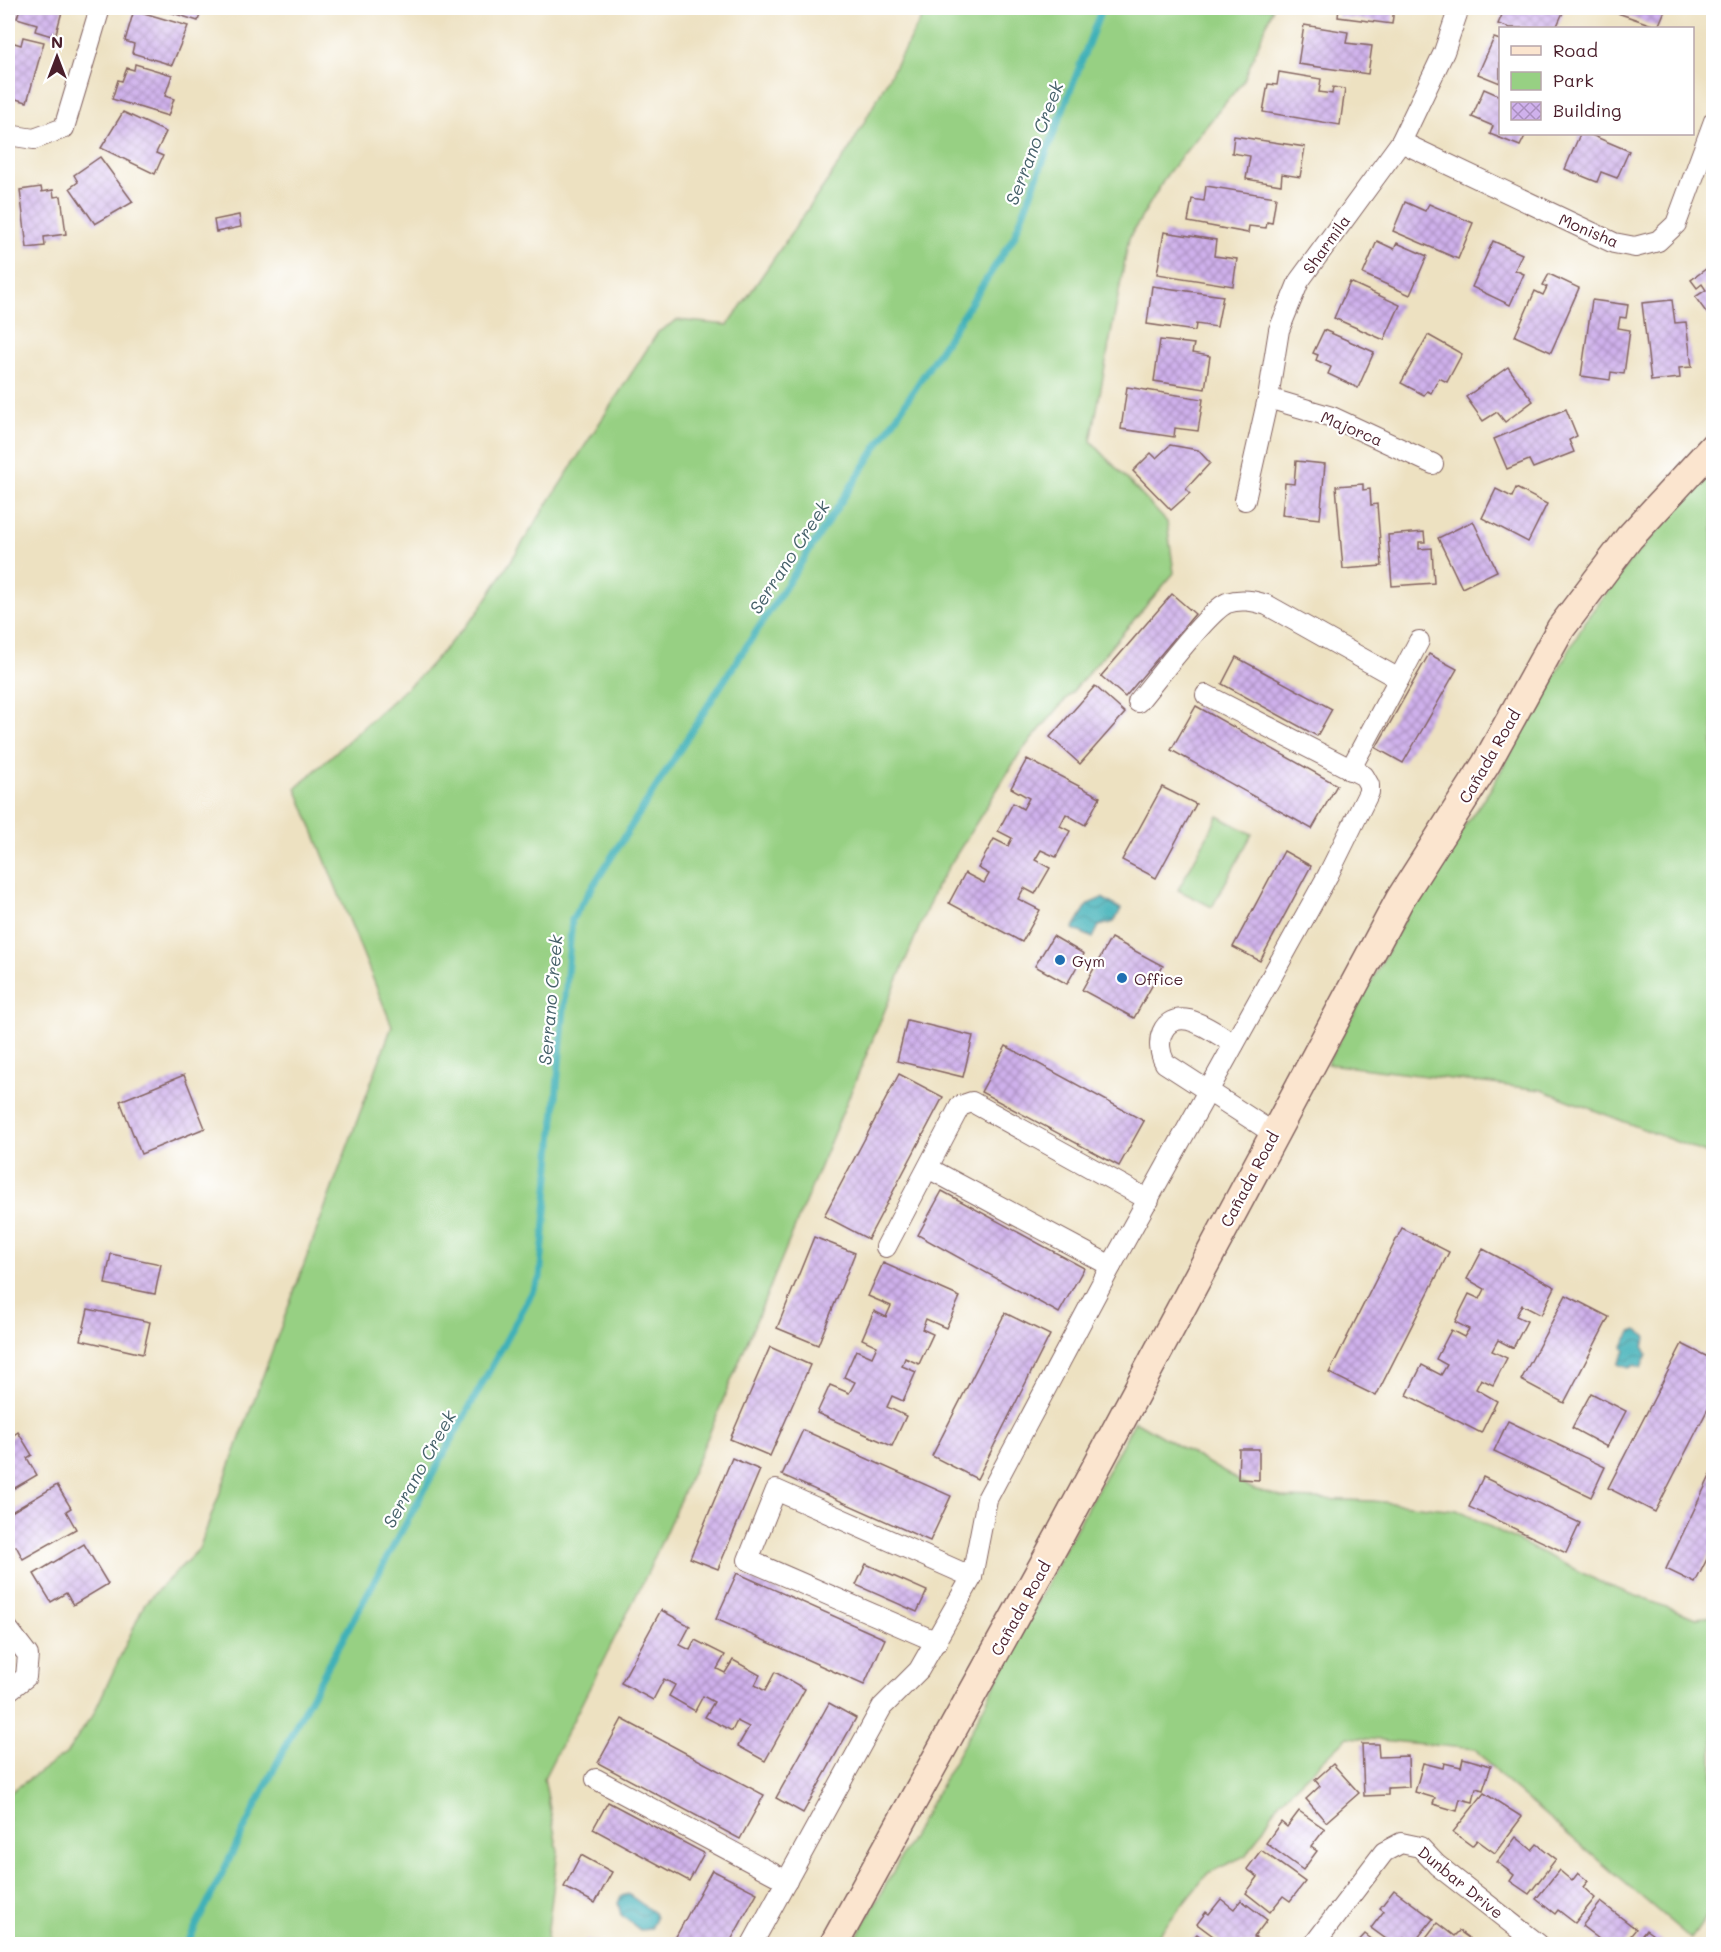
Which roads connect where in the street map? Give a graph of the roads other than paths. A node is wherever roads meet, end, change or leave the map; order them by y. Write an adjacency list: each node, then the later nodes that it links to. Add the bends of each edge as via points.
1 (100, 8): 4 (street, via 64,128 34,139)
2 (1458, 8): 5 (street, Sharmila, via 1444,52)
3 (1713, 121): 5 (street, Monisha, via 1676,224 1658,241 1635,247 1614,243)
4 (8, 135)
5 (1401, 142): 6 (street, Sharmila, via 1299,281 1279,330)
6 (1268, 398): 8 (street, Majorca, via 1332,417); 9 (street, Sharmila)
7 (1713, 446): 17 (street, Cañada Road, via 1629,538 1561,628 1486,764 1400,899)
8 (1433, 464)
9 (1245, 500)
10 (1419, 641): 11 (street)
11 (1399, 679): 13 (street, via 1267,605 1237,600 1214,611); 14 (street)
12 (1206, 695): 14 (street)
13 (1138, 702)
14 (1350, 770): 15 (street, via 1364,776 1369,792 1328,875)
15 (1234, 1044): 16 (street); 16 (street, via 1186,1020 1171,1023 1161,1031 1159,1054 1165,1063)
16 (1208, 1092): 17 (street); 19 (street)
17 (1273, 1134): 29 (street, Cañada Road, via 1061,1533)
18 (928, 1168): 19 (street, via 960,1106 972,1102); 20 (street); 21 (street)
19 (1149, 1200): 21 (street)
20 (886, 1247)
21 (1111, 1266): 22 (street, via 987,1499)
22 (972, 1577): 24 (street); 24 (street, via 776,1490 748,1560)
23 (8, 1629): 25 (street, via 28,1655 26,1677)
24 (937, 1642): 27 (street, via 919,1670 882,1707)
25 (8, 1691)
26 (596, 1779): 27 (street)
27 (787, 1881): 28 (street)
28 (752, 1944)
29 (834, 1944)
30 (1314, 1944): 31 (street, Dunbar Drive, via 1384,1852 1401,1843 1420,1847 1437,1865)
31 (1538, 1944)

